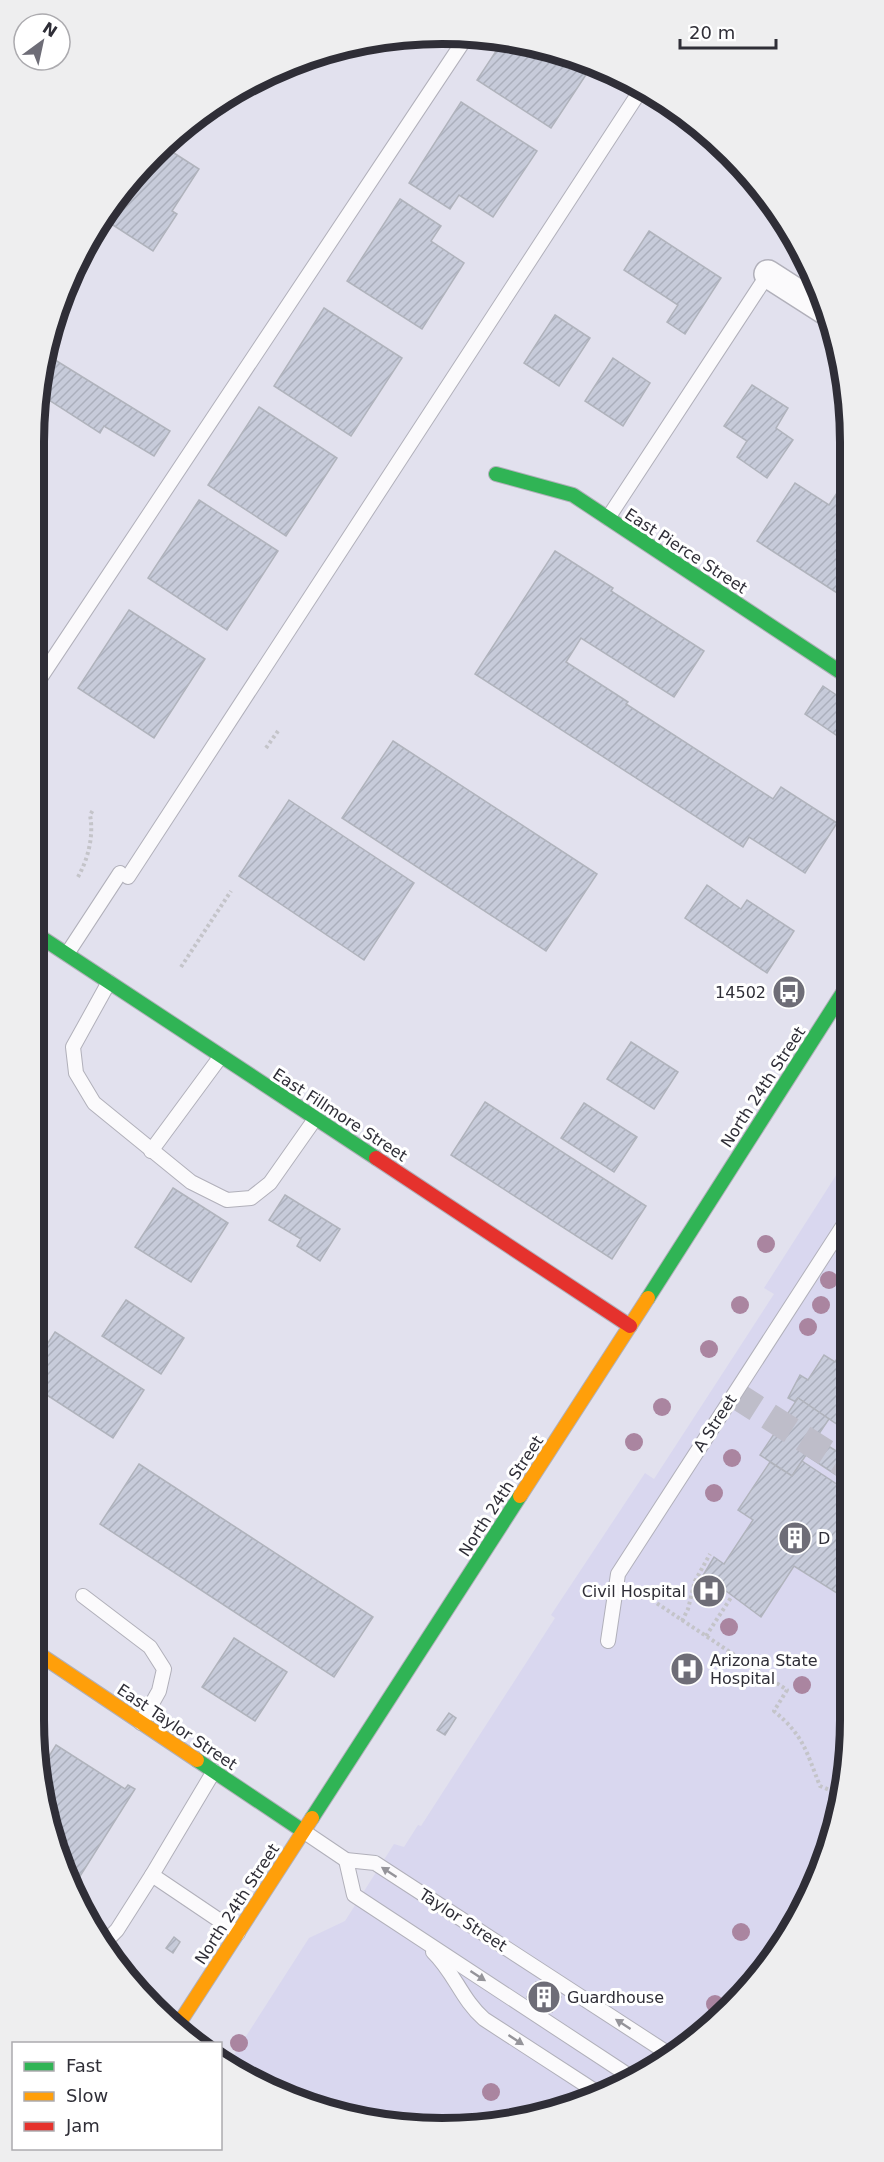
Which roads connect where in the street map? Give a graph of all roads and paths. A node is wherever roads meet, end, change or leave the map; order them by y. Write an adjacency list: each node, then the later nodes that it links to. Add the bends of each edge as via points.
1 (462, 44): 7 (lane)
2 (637, 95): 15 (lane, via 124,875)
3 (768, 274): 4 (street); 6 (lane)
4 (815, 304)
5 (496, 474): 6 (street, East Pierce Street, via 573,495)
6 (608, 519): 8 (street, East Pierce Street)
7 (44, 672)
8 (840, 672)
9 (278, 731): 10 (path)
10 (266, 748)
11 (93, 810): 12 (path, via 93,830)
12 (78, 877)
13 (231, 891): 16 (path)
14 (44, 939): 15 (street, East Fillmore Street)
15 (68, 954): 17 (street, East Fillmore Street)
16 (181, 967)
17 (109, 982): 19 (street, East Fillmore Street); 21 (lane, via 73,1047 76,1073 94,1103)
18 (840, 997): 23 (street, North 24th Street)
19 (221, 1056): 20 (street, East Fillmore Street); 21 (lane)
20 (315, 1119): 21 (lane, via 270,1183 251,1198 226,1200 191,1182); 23 (street, East Fillmore Street)
21 (151, 1151)
22 (840, 1230): 30 (lane, A Street, via 618,1574)
23 (630, 1326): 35 (street, North 24th Street)
24 (710, 1554): 28 (path, via 695,1581)
25 (83, 1596): 32 (lane, via 150,1647 164,1669 159,1691)
26 (732, 1596): 29 (path)
27 (651, 1600): 28 (path)
28 (682, 1621): 29 (path)
29 (706, 1636): 34 (path, via 787,1690 774,1711 799,1735 820,1786)
30 (608, 1641)
31 (44, 1657): 32 (street, East Taylor Street)
32 (141, 1723): 33 (street, East Taylor Street)
33 (214, 1771): 35 (street, East Taylor Street); 37 (lane)
34 (834, 1792)
35 (303, 1832): 36 (lane); 38 (street, North 24th Street)
36 (346, 1860): 40 (lane, via 354,1895); 42 (lane, Taylor Street, one-way to 36, via 375,1863)
37 (152, 1875): 38 (lane); 39 (lane)
38 (238, 1933): 41 (street, North 24th Street)
39 (109, 1938)
40 (419, 1938): 43 (lane, one-way to 43); 44 (lane, one-way to 44, via 439,1958 478,2014)
41 (180, 2021)
42 (664, 2051)
43 (625, 2073)
44 (593, 2089)

